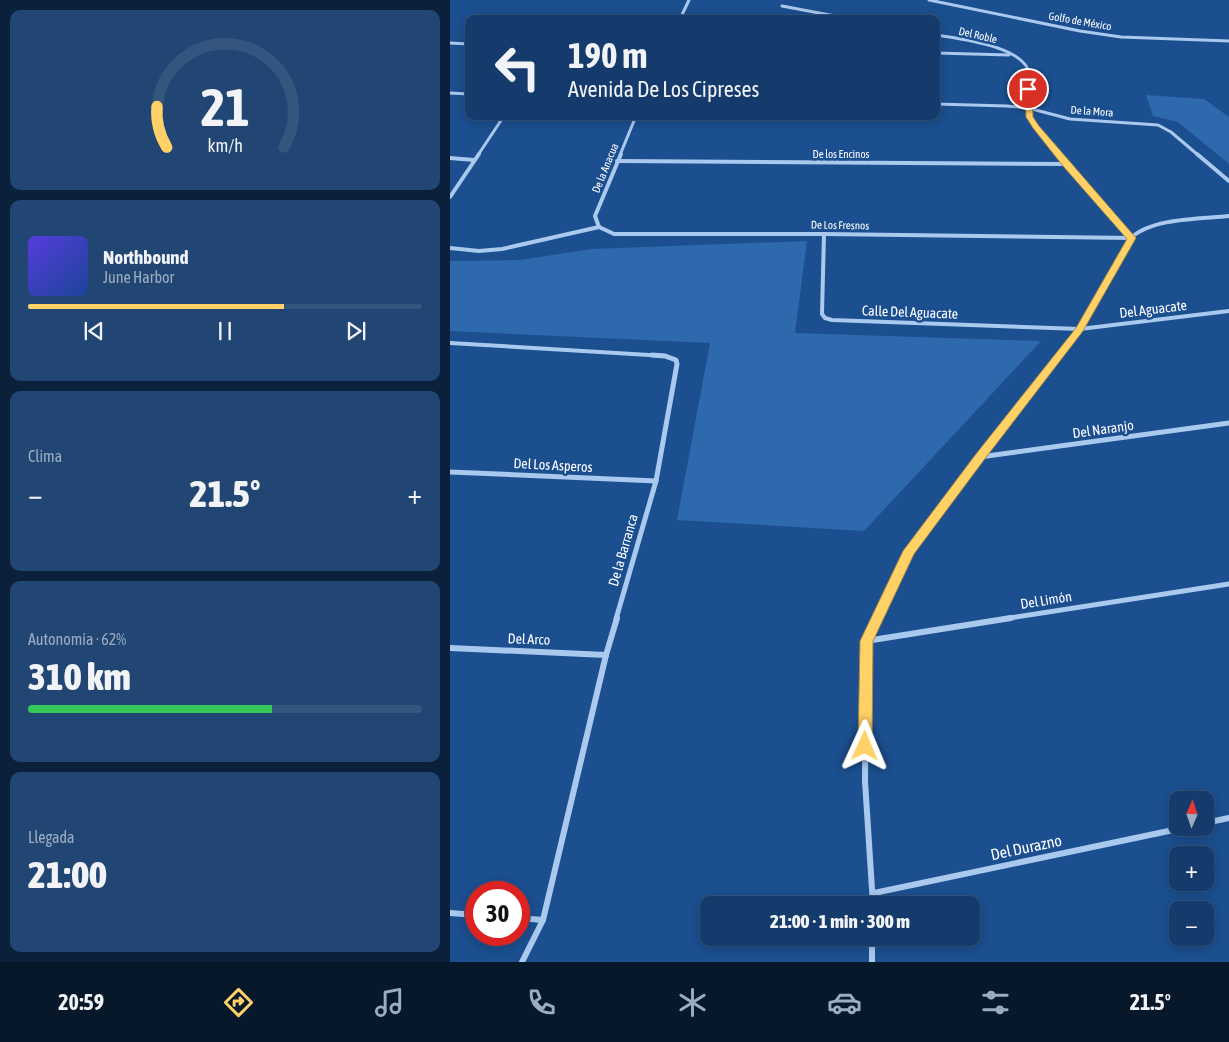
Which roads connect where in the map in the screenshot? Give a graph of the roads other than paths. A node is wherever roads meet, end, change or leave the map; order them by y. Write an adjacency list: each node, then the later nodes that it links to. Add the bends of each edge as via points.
1 (689, 0): 4 (street)
2 (929, 0): 7 (street, Golfo de México, via 1121,37)
3 (782, 6): 5 (street)
4 (682, 15)
5 (830, 15)
6 (940, 36): 11 (street, Del Roble, via 992,46)
7 (1229, 41)
8 (450, 43): 9 (street)
9 (465, 44)
10 (940, 53): 11 (street)
11 (1014, 55): 15 (street, via 1025,62 1029,70)
12 (450, 93): 13 (street)
13 (465, 94)
14 (940, 104): 15 (street, De la Mora)
15 (1028, 108): 21 (street, via 1037,128); 22 (street, De la Mora, via 1070,119 1158,125)
16 (501, 120): 19 (street)
17 (634, 120): 20 (street, De la Anacua)
18 (450, 158): 19 (street)
19 (474, 160): 23 (street)
20 (617, 161): 21 (street, De los Encinos); 25 (street, De la Anacua, via 595,216)
21 (1066, 164): 27 (street)
22 (1229, 181)
23 (450, 197)
24 (1229, 216): 27 (street, via 1153,225)
25 (599, 227): 26 (street, De Los Fresnos, via 614,234); 28 (street, De Los Fresnos, via 502,249)
26 (824, 234): 27 (street, De Los Fresnos); 30 (street, Calle Del Aguacate, via 822,314 828,319)
27 (1131, 238): 30 (street)
28 (450, 248)
29 (1229, 311): 30 (street, Del Aguacate)
30 (1080, 329): 33 (street)
31 (450, 343): 35 (street, De la Barranca, via 665,356 676,360)
32 (1229, 423): 33 (street, Del Naranjo)
33 (980, 457): 37 (street, via 910,551)
34 (450, 472): 35 (street, Del Los Asperos)
35 (656, 481): 39 (street, De la Barranca)
36 (1229, 584): 37 (street, Del Limón)
37 (866, 641): 43 (street, via 865,781)
38 (450, 648): 39 (street, Del Arco)
39 (606, 655): 48 (street, De la Barranca)
40 (1229, 818): 41 (street)
41 (1214, 821)
42 (1169, 831): 43 (street, Del Durazno)
43 (874, 893): 44 (street)
44 (874, 896)
45 (450, 913): 46 (street)
46 (465, 914)
47 (530, 919): 48 (street)
48 (544, 920): 50 (street, De la Barranca)
49 (872, 946): 51 (street)
50 (522, 962)
51 (872, 962)

